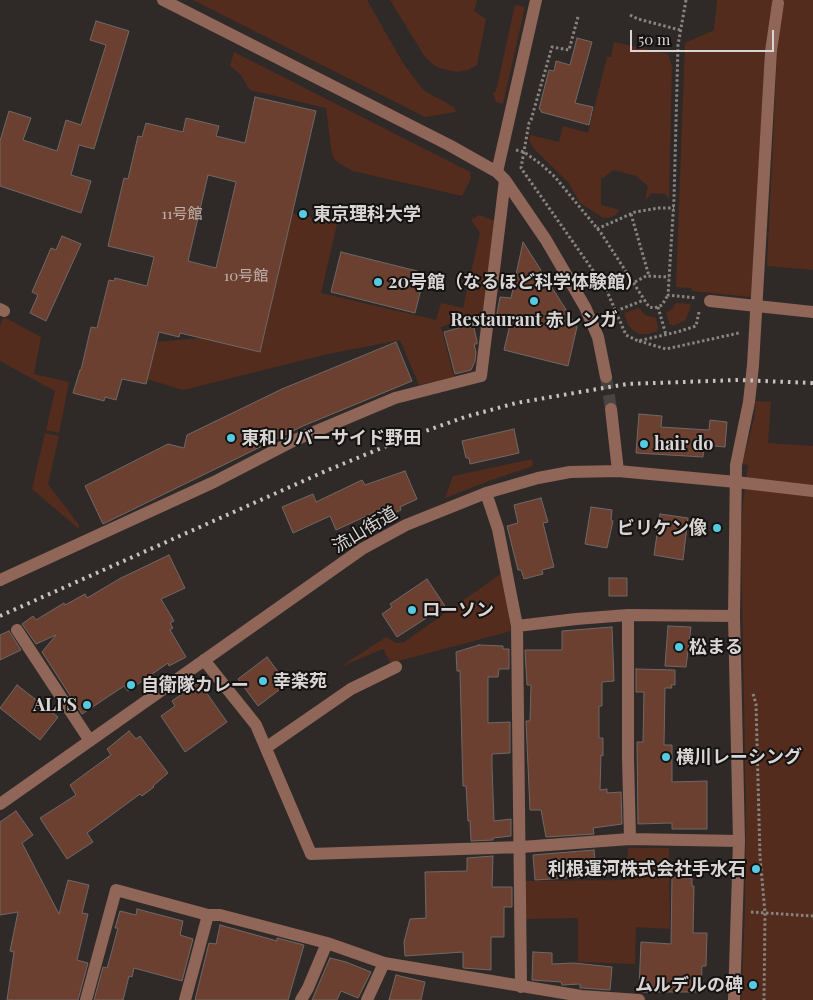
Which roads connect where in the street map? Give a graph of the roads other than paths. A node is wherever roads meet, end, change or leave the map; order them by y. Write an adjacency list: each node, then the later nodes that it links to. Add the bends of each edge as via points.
1 (163, 0): 4 (street, via 449,145)
2 (536, 0): 4 (street)
3 (778, 3): 10 (street, via 771,50 749,402 736,466)
4 (501, 176): 7 (street, via 546,240 585,307 598,337); 13 (street, via 482,376 395,398 294,440 214,482)
5 (706, 300): 6 (street, bridge)
6 (813, 312)
7 (606, 377)
8 (611, 409): 9 (street)
9 (618, 471): 10 (street, 流山街道); 12 (street, 流山街道, via 570,472)
10 (741, 482): 11 (street, 流山街道); 15 (street, via 734,555)
11 (813, 491)
12 (486, 493): 16 (street, via 498,529); 18 (street, 流山街道, via 406,524 362,549)
13 (0, 580)
14 (628, 615): 15 (street); 16 (street); 23 (street)
15 (734, 616): 24 (street)
16 (517, 626): 25 (street)
17 (17, 630): 20 (street)
18 (204, 660): 20 (street, 流山街道); 21 (street, via 256,725)
19 (396, 667): 21 (street, via 351,689)
20 (90, 741): 22 (street, 流山街道)
21 (266, 747): 25 (street, via 311,854)
22 (0, 804)
23 (630, 839): 24 (street); 25 (street)
24 (739, 841): 35 (street)
25 (521, 847): 29 (street)
26 (208, 915): 27 (street, via 220,915); 30 (street, via 116,890); 31 (street)
27 (327, 943): 28 (street); 32 (street)
28 (384, 963): 29 (street); 33 (street)
29 (521, 987): 34 (street)
30 (86, 1000)
31 (185, 1000)
32 (301, 1000)
33 (367, 1000)
34 (639, 1000)
35 (734, 1000)

